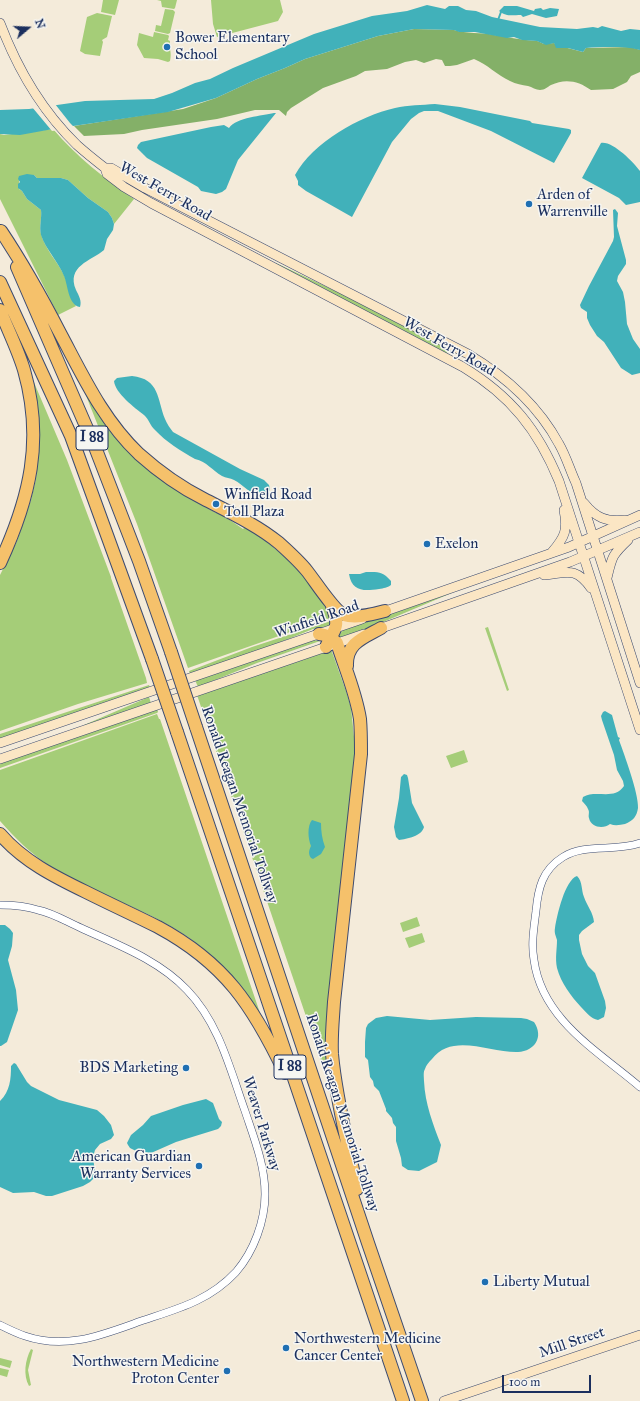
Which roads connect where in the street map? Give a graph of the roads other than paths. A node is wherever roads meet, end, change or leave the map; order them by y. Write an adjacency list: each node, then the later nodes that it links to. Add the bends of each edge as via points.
1 (0, 23): 2 (main road, West Ferry Road, via 30,86 61,128)
2 (105, 168): 6 (main road, West Ferry Road, via 107,174 124,187 152,203 478,376 501,394 526,420 542,443); 7 (main road, West Ferry Road, via 111,168 482,362 526,398 547,424 559,443)
3 (0, 230): 20 (highway, via 35,286 94,398 124,438 158,470 279,543 307,570); 35 (highway, Ronald Reagan Memorial Tollway / I 88, bridge, via 95,447 136,554)
4 (0, 282): 34 (highway, I 88, bridge, via 71,436 152,659)
5 (0, 310): 16 (highway, via 23,368 32,404 33,434 30,479 11,539)
6 (559, 481): 12 (main road, West Ferry Road); 14 (main road, via 566,531)
7 (581, 499): 9 (main road, via 597,517); 11 (main road, West Ferry Road)
8 (640, 515): 9 (main road, Winfield Road)
9 (630, 520): 11 (main road, Winfield Road)
10 (636, 533): 13 (main road, Winfield Road); 18 (main road, via 611,559)
11 (593, 537): 12 (main road, Winfield Road); 13 (main road, West Ferry Road)
12 (580, 543): 14 (main road, Winfield Road); 15 (main road, West Ferry Road)
13 (598, 551): 15 (main road, Winfield Road); 18 (main road, West Ferry Road)
14 (550, 554): 21 (main road, Winfield Road)
15 (584, 557): 17 (main road, Winfield Road); 19 (main road, West Ferry Road)
16 (0, 562)
17 (533, 576): 19 (main road, via 573,573 585,579); 22 (main road, Winfield Road)
18 (607, 580): 26 (main road, West Ferry Road)
19 (595, 593): 27 (main road, West Ferry Road)
20 (332, 605): 21 (highway, via 350,616); 24 (highway, via 337,618)
21 (385, 611): 24 (main road, Winfield Road)
22 (381, 628): 24 (main road, Winfield Road); 25 (highway, via 358,641 349,650 347,660)
23 (319, 634): 24 (highway); 28 (main road, Winfield Road)
24 (332, 639): 25 (highway); 29 (main road, Winfield Road)
25 (350, 681): 35 (highway, via 360,719 361,754 334,1002 332,1053)
26 (640, 683)
27 (640, 730)
28 (0, 743)
29 (0, 759)
30 (0, 834): 34 (highway, via 40,868 174,935 218,969 240,994 261,1025)
31 (640, 843): 33 (street, via 619,848 579,850 563,856 552,865 540,886 533,949 539,984 549,1004 579,1037)
32 (0, 905): 36 (street, Weaver Parkway, via 41,910 156,964 188,990 210,1020 223,1047 262,1162 265,1184 263,1215 244,1261 216,1290 195,1303 72,1342 32,1338)
33 (640, 1087)
34 (307, 1117): 38 (highway, I 88)
35 (368, 1243): 39 (highway, Ronald Reagan Memorial Tollway / I 88)
36 (0, 1325)
37 (640, 1335): 40 (main road, Mill Street)
38 (403, 1401)
39 (422, 1401)
40 (444, 1401)

